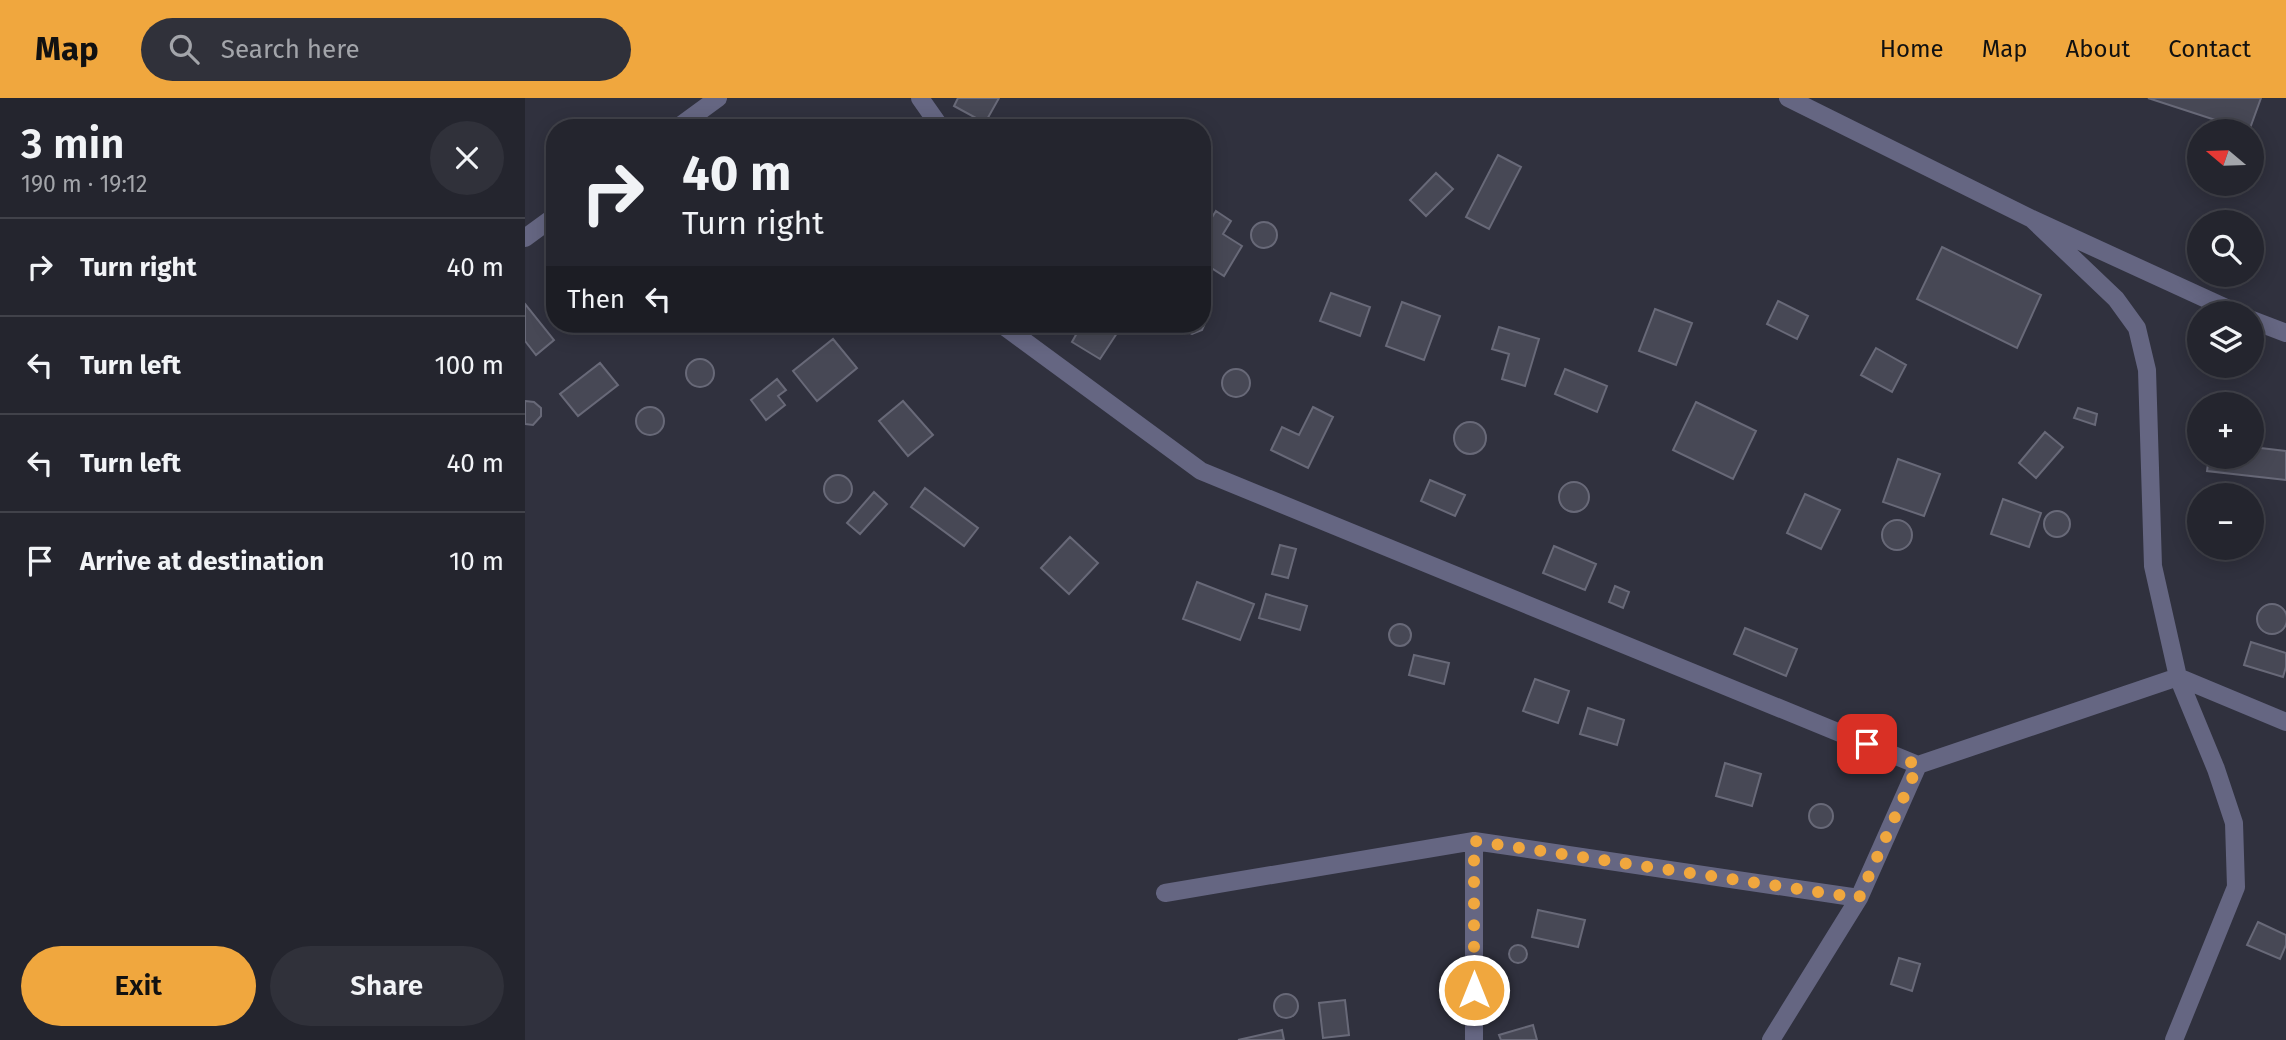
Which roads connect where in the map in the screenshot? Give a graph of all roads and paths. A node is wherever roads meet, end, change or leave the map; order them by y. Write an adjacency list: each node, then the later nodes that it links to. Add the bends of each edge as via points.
1 (719, 98): 4 (street)
2 (920, 98): 5 (street)
3 (1788, 98): 6 (street)
4 (690, 119)
5 (935, 119)
6 (2032, 219): 9 (street); 13 (street, via 2116,299 2137,328 2147,370 2153,566)
7 (546, 223): 8 (street)
8 (525, 238)
9 (2211, 301)
10 (2264, 325): 12 (street)
11 (1013, 333): 15 (street, via 1201,471)
12 (2286, 333)
13 (2178, 677): 14 (street); 15 (street); 21 (street, via 2234,823 2236,887)
14 (2286, 722)
15 (1918, 765): 18 (street)
16 (1474, 841): 17 (street); 18 (street); 19 (street)
17 (1165, 893)
18 (1859, 898): 20 (street)
19 (1474, 1040)
20 (1771, 1040)
21 (2174, 1040)

